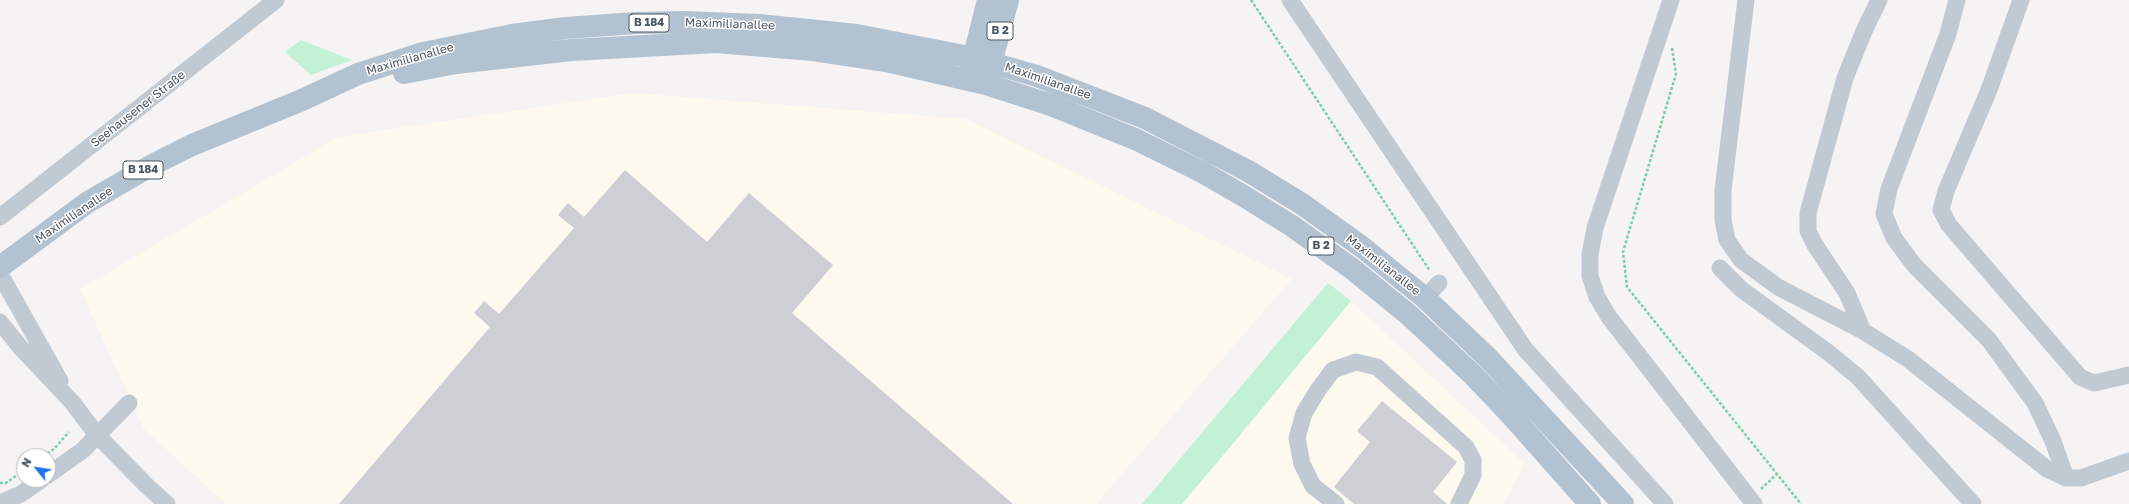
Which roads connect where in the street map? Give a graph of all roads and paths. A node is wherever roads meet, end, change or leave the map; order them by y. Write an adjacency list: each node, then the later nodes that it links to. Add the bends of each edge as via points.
1 (276, 0): 15 (street, Seehausener Straße)
2 (988, 0): 12 (main road, B 2)
3 (1008, 0): 12 (main road, B 2)
4 (1251, 0): 19 (path, via 1416,251)
5 (1290, 0): 43 (street, via 1525,349)
6 (1671, 0): 11 (street)
7 (1746, 0): 21 (street, via 1723,190 1723,220 1727,240 1741,260 1778,288)
8 (1879, 0): 21 (street, via 1845,78 1808,213 1808,231 1847,293)
9 (1958, 0): 33 (street, via 1948,34 1889,189 1884,214 1894,238 1914,265 1989,340 2035,403 2053,440)
10 (2021, 0): 23 (street, via 1989,90 1946,191 1941,210 1949,225 2080,377 2094,383)
11 (1659, 36): 31 (path, via 1672,47 1676,74 1623,252 1627,287); 36 (street, via 1596,228 1590,254 1590,276 1597,297 1608,317)
12 (983, 60): 13 (main road, B 2); 14 (main road, Maximilianallee / B 184, via 808,29 722,23 636,23 566,28 453,46 358,74); 19 (main road, Maximilianallee / B 2, via 1037,76 1114,105 1208,149 1302,204 1362,247)
13 (977, 82): 14 (main road, B 184, via 886,61 813,50 691,42 572,50 456,63 359,84); 41 (main road, Maximilianallee / B 2, via 1100,124 1172,156 1242,194 1318,243 1409,315 1473,376)
14 (330, 87): 16 (main road, Maximilianallee / B 184, via 192,144 154,164 88,202)
15 (0, 217)
16 (0, 267)
17 (1720, 268): 45 (street, via 1741,290 1858,377)
18 (0, 274): 24 (street)
19 (1432, 291): 42 (main road, Maximilianallee / B 2)
20 (0, 322): 22 (street)
21 (1863, 331): 33 (street, via 1908,359 2047,470)
22 (5, 334): 24 (street)
23 (2129, 375)
24 (72, 402): 27 (street)
25 (129, 402): 27 (street)
26 (69, 432): 28 (path)
27 (97, 435): 30 (street, via 83,450); 38 (street)
28 (54, 448)
29 (2129, 461): 33 (street, via 2081,478)
30 (56, 469)
31 (1777, 474): 36 (path); 44 (path)
32 (16, 475): 34 (path)
33 (2066, 478)
34 (0, 483)
35 (30, 488): 37 (street)
36 (1752, 502)
37 (0, 503)
38 (167, 504)
39 (1336, 504): 40 (street, via 1313,486 1302,464 1297,438 1304,413 1333,370 1356,362 1377,367 1466,447 1473,460 1473,475)
40 (1459, 504)
41 (1590, 504)
42 (1623, 504)
43 (1665, 504)
44 (1801, 504)
45 (1973, 504)

